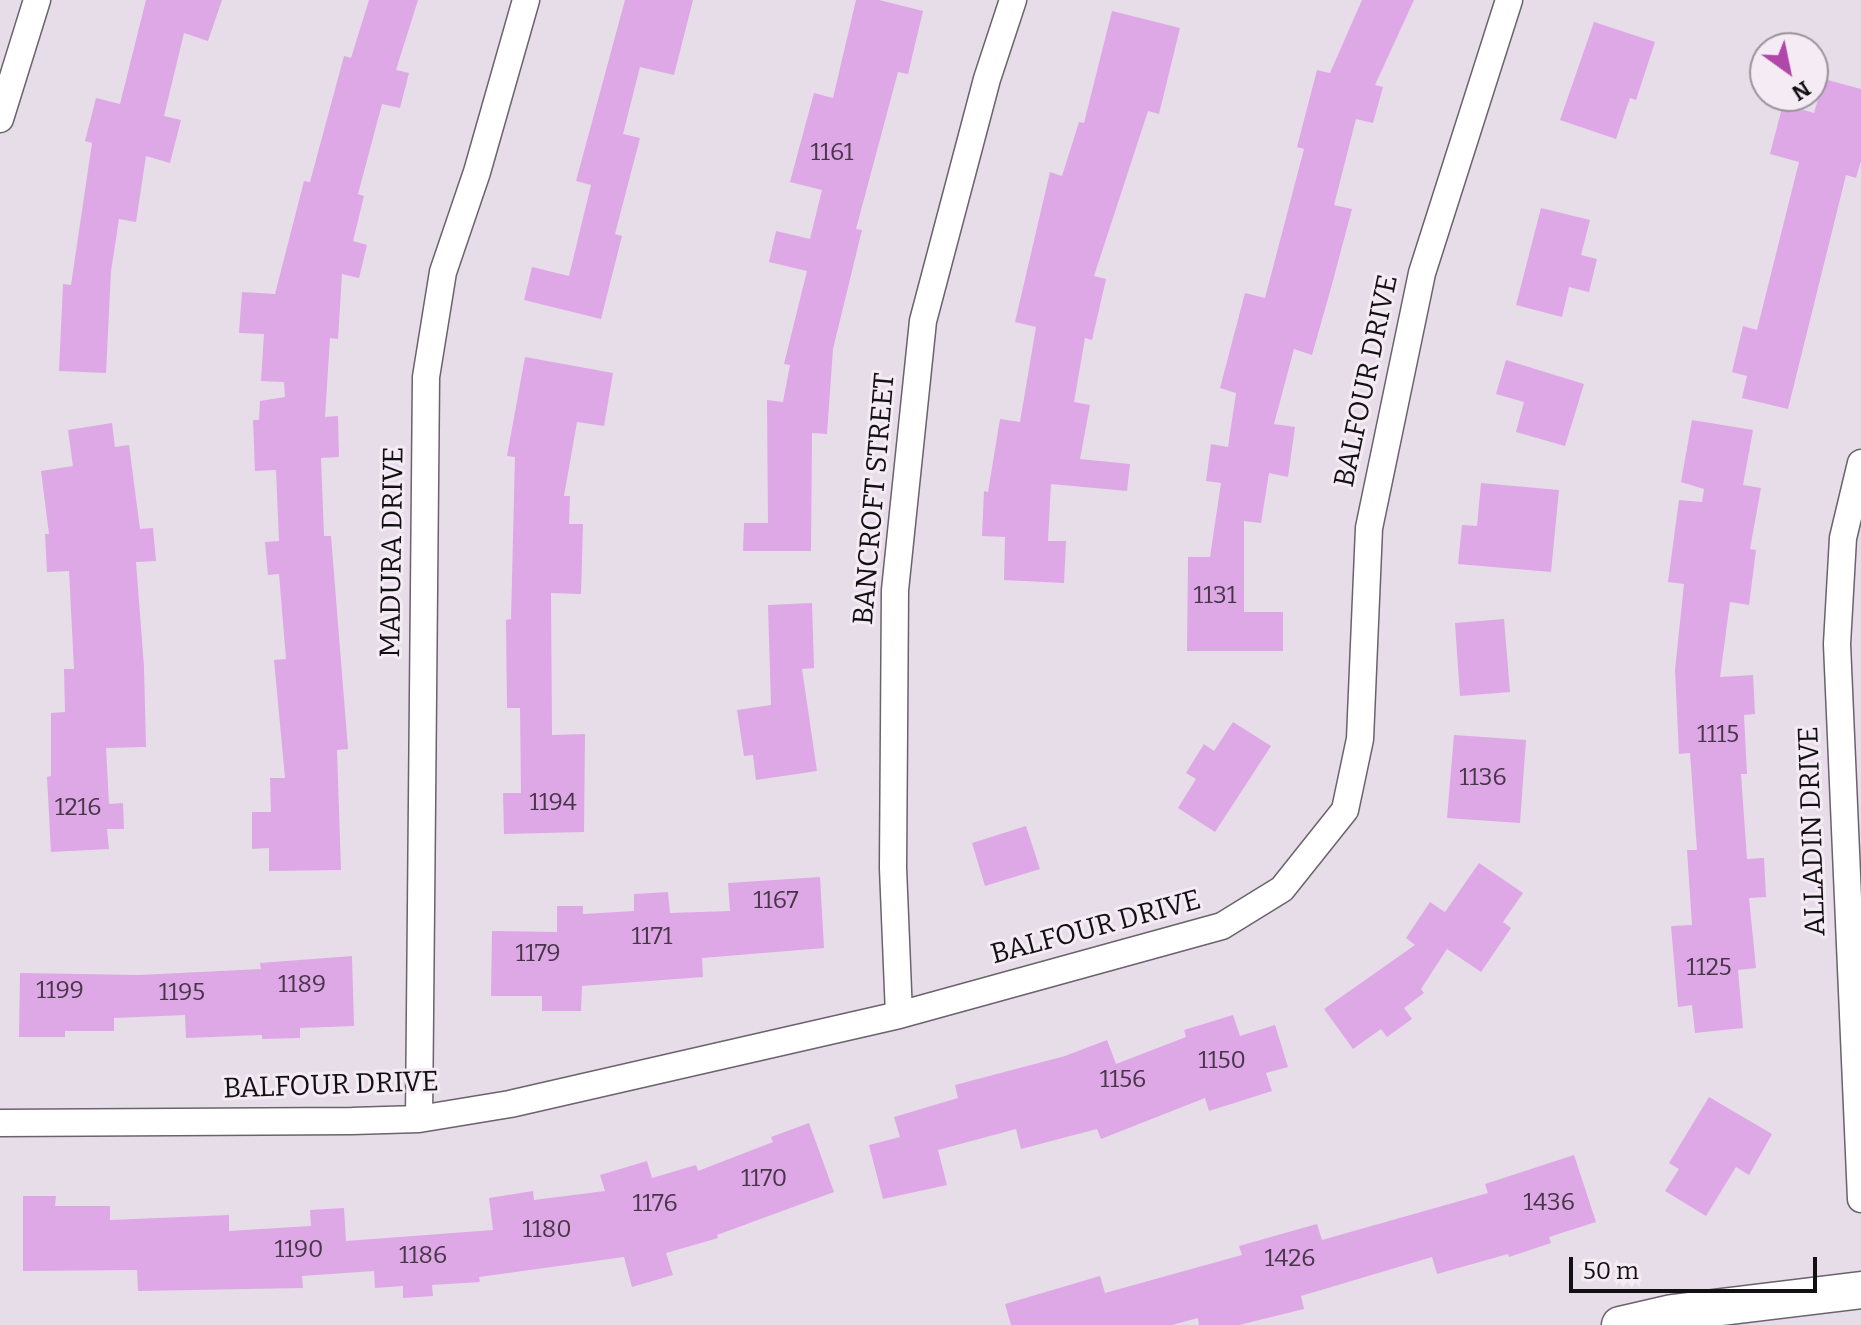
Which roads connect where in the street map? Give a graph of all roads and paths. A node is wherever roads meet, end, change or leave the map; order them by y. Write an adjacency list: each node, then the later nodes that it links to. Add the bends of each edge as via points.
1 (37, 0): 5 (street)
2 (526, 0): 8 (street, MADURA DRIVE, via 443,272 426,377)
3 (1013, 0): 7 (street, BANCROFT STREET, via 923,321 895,590 893,868)
4 (1509, 0): 7 (street, BALFOUR DRIVE, via 1422,273 1372,513 1360,739 1345,810 1282,889 1222,926)
5 (0, 119)
6 (1861, 463): 10 (street, ALLADIN DRIVE, via 1843,538 1837,644)
7 (899, 1015): 8 (street, BALFOUR DRIVE, via 510,1104)
8 (419, 1119): 9 (street, BALFOUR DRIVE)
9 (0, 1123)
10 (1861, 1199)
11 (1861, 1290): 12 (main road, via 1672,1313)
12 (1620, 1325)

